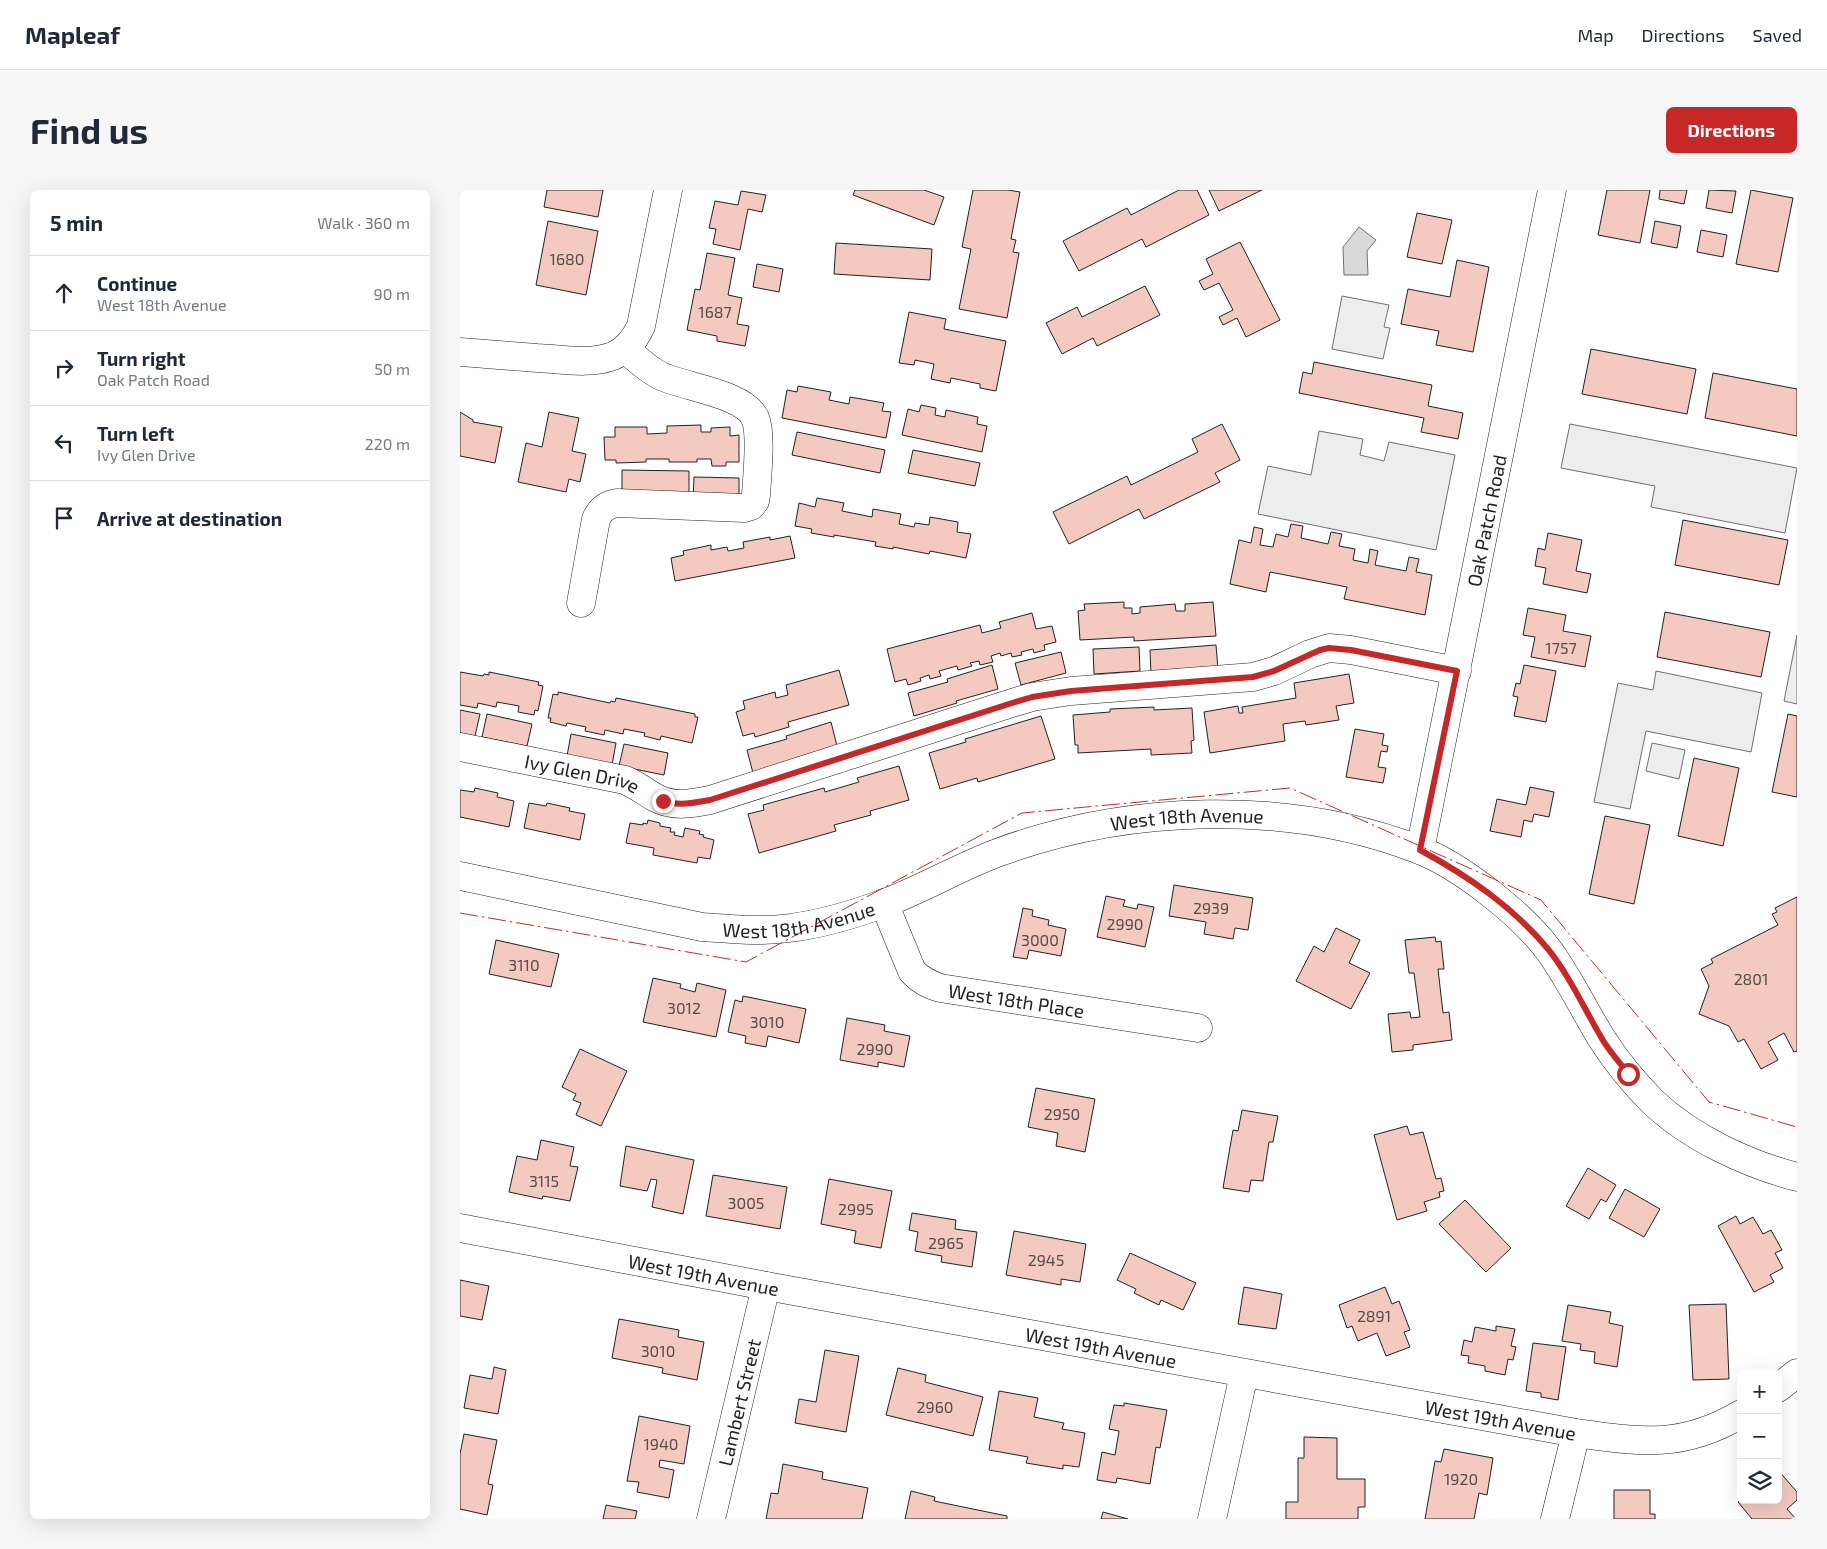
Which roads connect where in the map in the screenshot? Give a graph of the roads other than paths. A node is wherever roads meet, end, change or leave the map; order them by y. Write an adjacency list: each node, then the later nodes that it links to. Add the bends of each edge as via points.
1 (668, 190): 3 (street, via 641,326 636,338)
2 (1552, 190): 6 (street, Oak Patch Road)
3 (625, 349): 4 (street, via 595,360); 5 (street, via 660,376 737,401 752,414 758,430 755,501 744,508 607,505 596,518)
4 (460, 352)
5 (581, 603)
6 (1457, 671): 7 (street, Ivy Glen Drive, via 1329,648 1253,677 1052,693 697,803 672,804 625,780); 8 (street, Oak Patch Road)
7 (460, 747)
8 (1420, 850): 10 (street, West 18th Avenue, via 1346,828 1284,818 1175,816 1116,823 1034,840); 12 (street, West 18th Avenue, via 1484,888 1516,915 1548,950 1602,1039 1655,1104 1689,1130 1735,1156)
9 (460, 876): 10 (street, West 18th Avenue, via 702,927 742,930 789,928 838,918)
10 (884, 903): 11 (street, West 18th Place, via 912,971 928,984)
11 (1198, 1028)
12 (1797, 1178)
13 (460, 1228): 14 (street, West 19th Avenue)
14 (766, 1286): 16 (street, West 19th Avenue); 20 (street, Lambert Street)
15 (1797, 1373): 17 (street)
16 (1244, 1374): 19 (street, West 19th Avenue); 21 (street)
17 (1782, 1385)
18 (1737, 1416): 19 (street, West 19th Avenue, via 1703,1433 1675,1440 1642,1441)
19 (1576, 1433): 22 (street)
20 (711, 1519)
21 (1212, 1519)
22 (1555, 1519)

